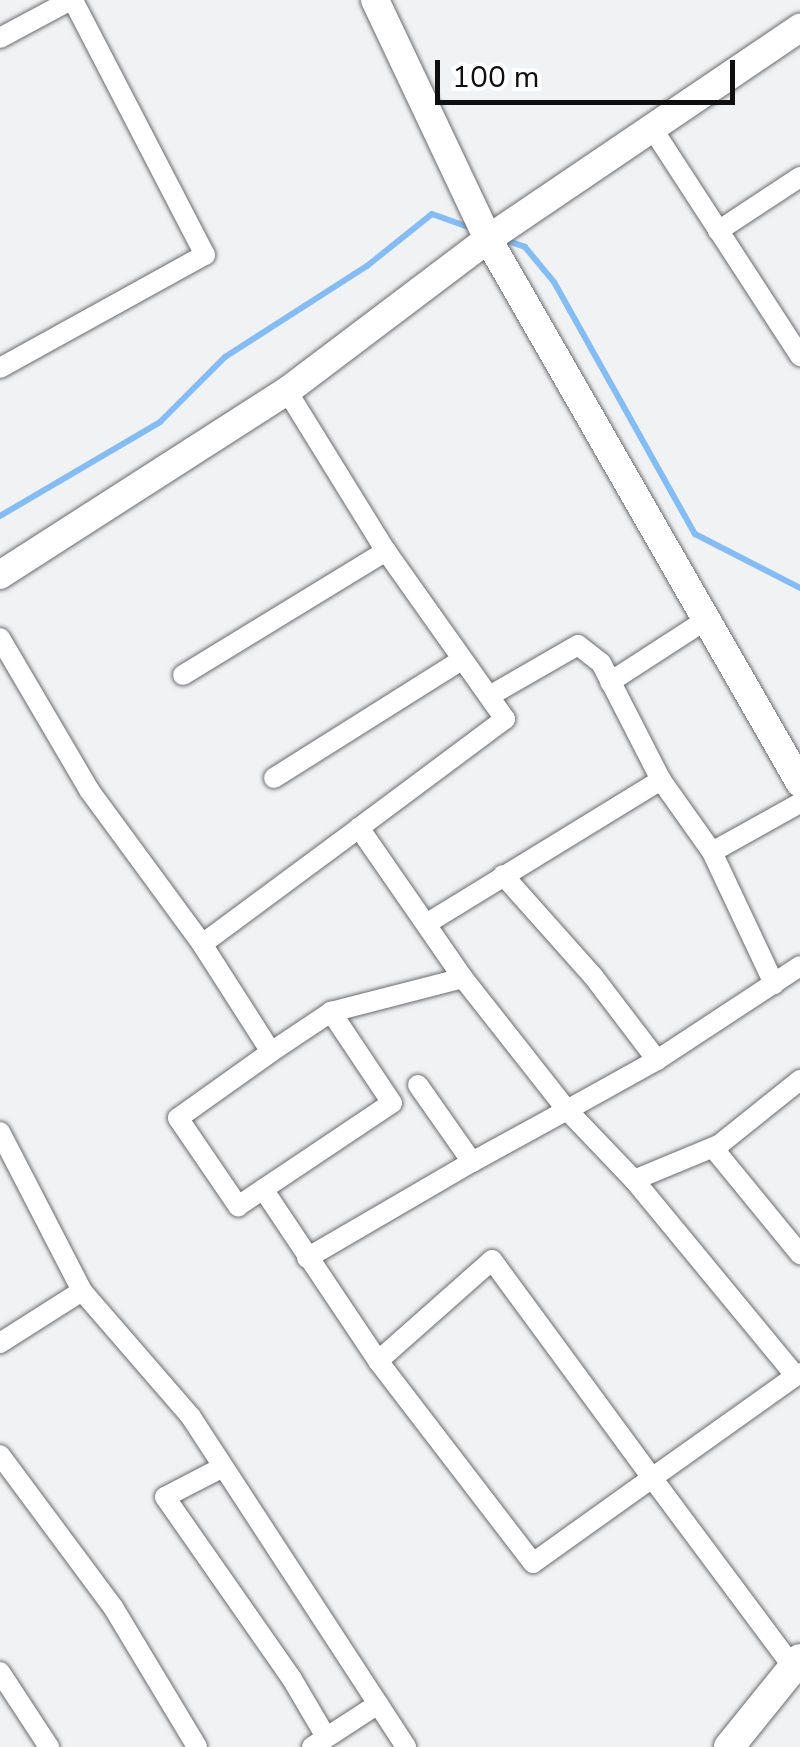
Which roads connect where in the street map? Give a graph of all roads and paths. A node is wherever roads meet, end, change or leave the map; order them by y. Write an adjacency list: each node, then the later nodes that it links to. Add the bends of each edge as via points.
1 (72, 0): 4 (street); 10 (street, via 205,255)
2 (375, 0): 8 (street)
3 (800, 28): 5 (street)
4 (0, 38)
5 (652, 128): 7 (street); 8 (street)
6 (800, 177): 7 (street)
7 (718, 230): 9 (street)
8 (488, 239): 11 (street); 14 (street)
9 (800, 356)
10 (0, 368)
11 (287, 391): 12 (street); 13 (street)
12 (386, 550): 16 (street); 17 (street)
13 (0, 575)
14 (709, 618): 18 (street); 22 (street)
15 (0, 638): 28 (street, via 89,790)
16 (460, 660): 19 (street); 20 (street)
17 (183, 675)
18 (610, 682): 19 (street, via 601,662 578,645); 21 (street)
19 (491, 695): 24 (street, via 505,719)
20 (274, 778)
21 (660, 780): 25 (street); 26 (street)
22 (800, 784)
23 (800, 804): 25 (street)
24 (359, 828): 27 (street); 28 (street)
25 (712, 852): 31 (street)
26 (503, 875): 27 (street); 34 (street)
27 (426, 924): 30 (street)
28 (202, 944): 33 (street)
29 (800, 966): 31 (street)
30 (463, 978): 32 (street); 37 (street)
31 (774, 984): 34 (street)
32 (331, 1012): 33 (street); 42 (street, via 392,1103)
33 (270, 1052): 42 (street, via 178,1118 238,1206)
34 (657, 1060): 37 (street)
35 (800, 1080): 39 (street)
36 (418, 1086): 40 (street)
37 (567, 1110): 40 (street); 41 (street)
38 (0, 1132): 45 (street)
39 (721, 1144): 41 (street); 43 (street, via 714,1149)
40 (472, 1162): 44 (street)
41 (634, 1180): 48 (street)
42 (263, 1189): 44 (street)
43 (800, 1254)
44 (307, 1258): 47 (street)
45 (82, 1291): 46 (street); 50 (street, via 191,1417)
46 (0, 1343)
47 (378, 1361): 51 (street, via 533,1563); 51 (street, via 492,1260)
48 (797, 1374): 51 (street)
49 (0, 1456): 58 (street, via 113,1607)
50 (223, 1467): 54 (street); 55 (street, via 165,1497 292,1679)
51 (652, 1478): 52 (street)
52 (797, 1663): 56 (main road)
53 (0, 1672): 57 (street)
54 (378, 1704): 55 (street); 59 (street)
55 (319, 1742)
56 (741, 1742)
57 (49, 1747)
58 (197, 1747)
59 (406, 1747)

